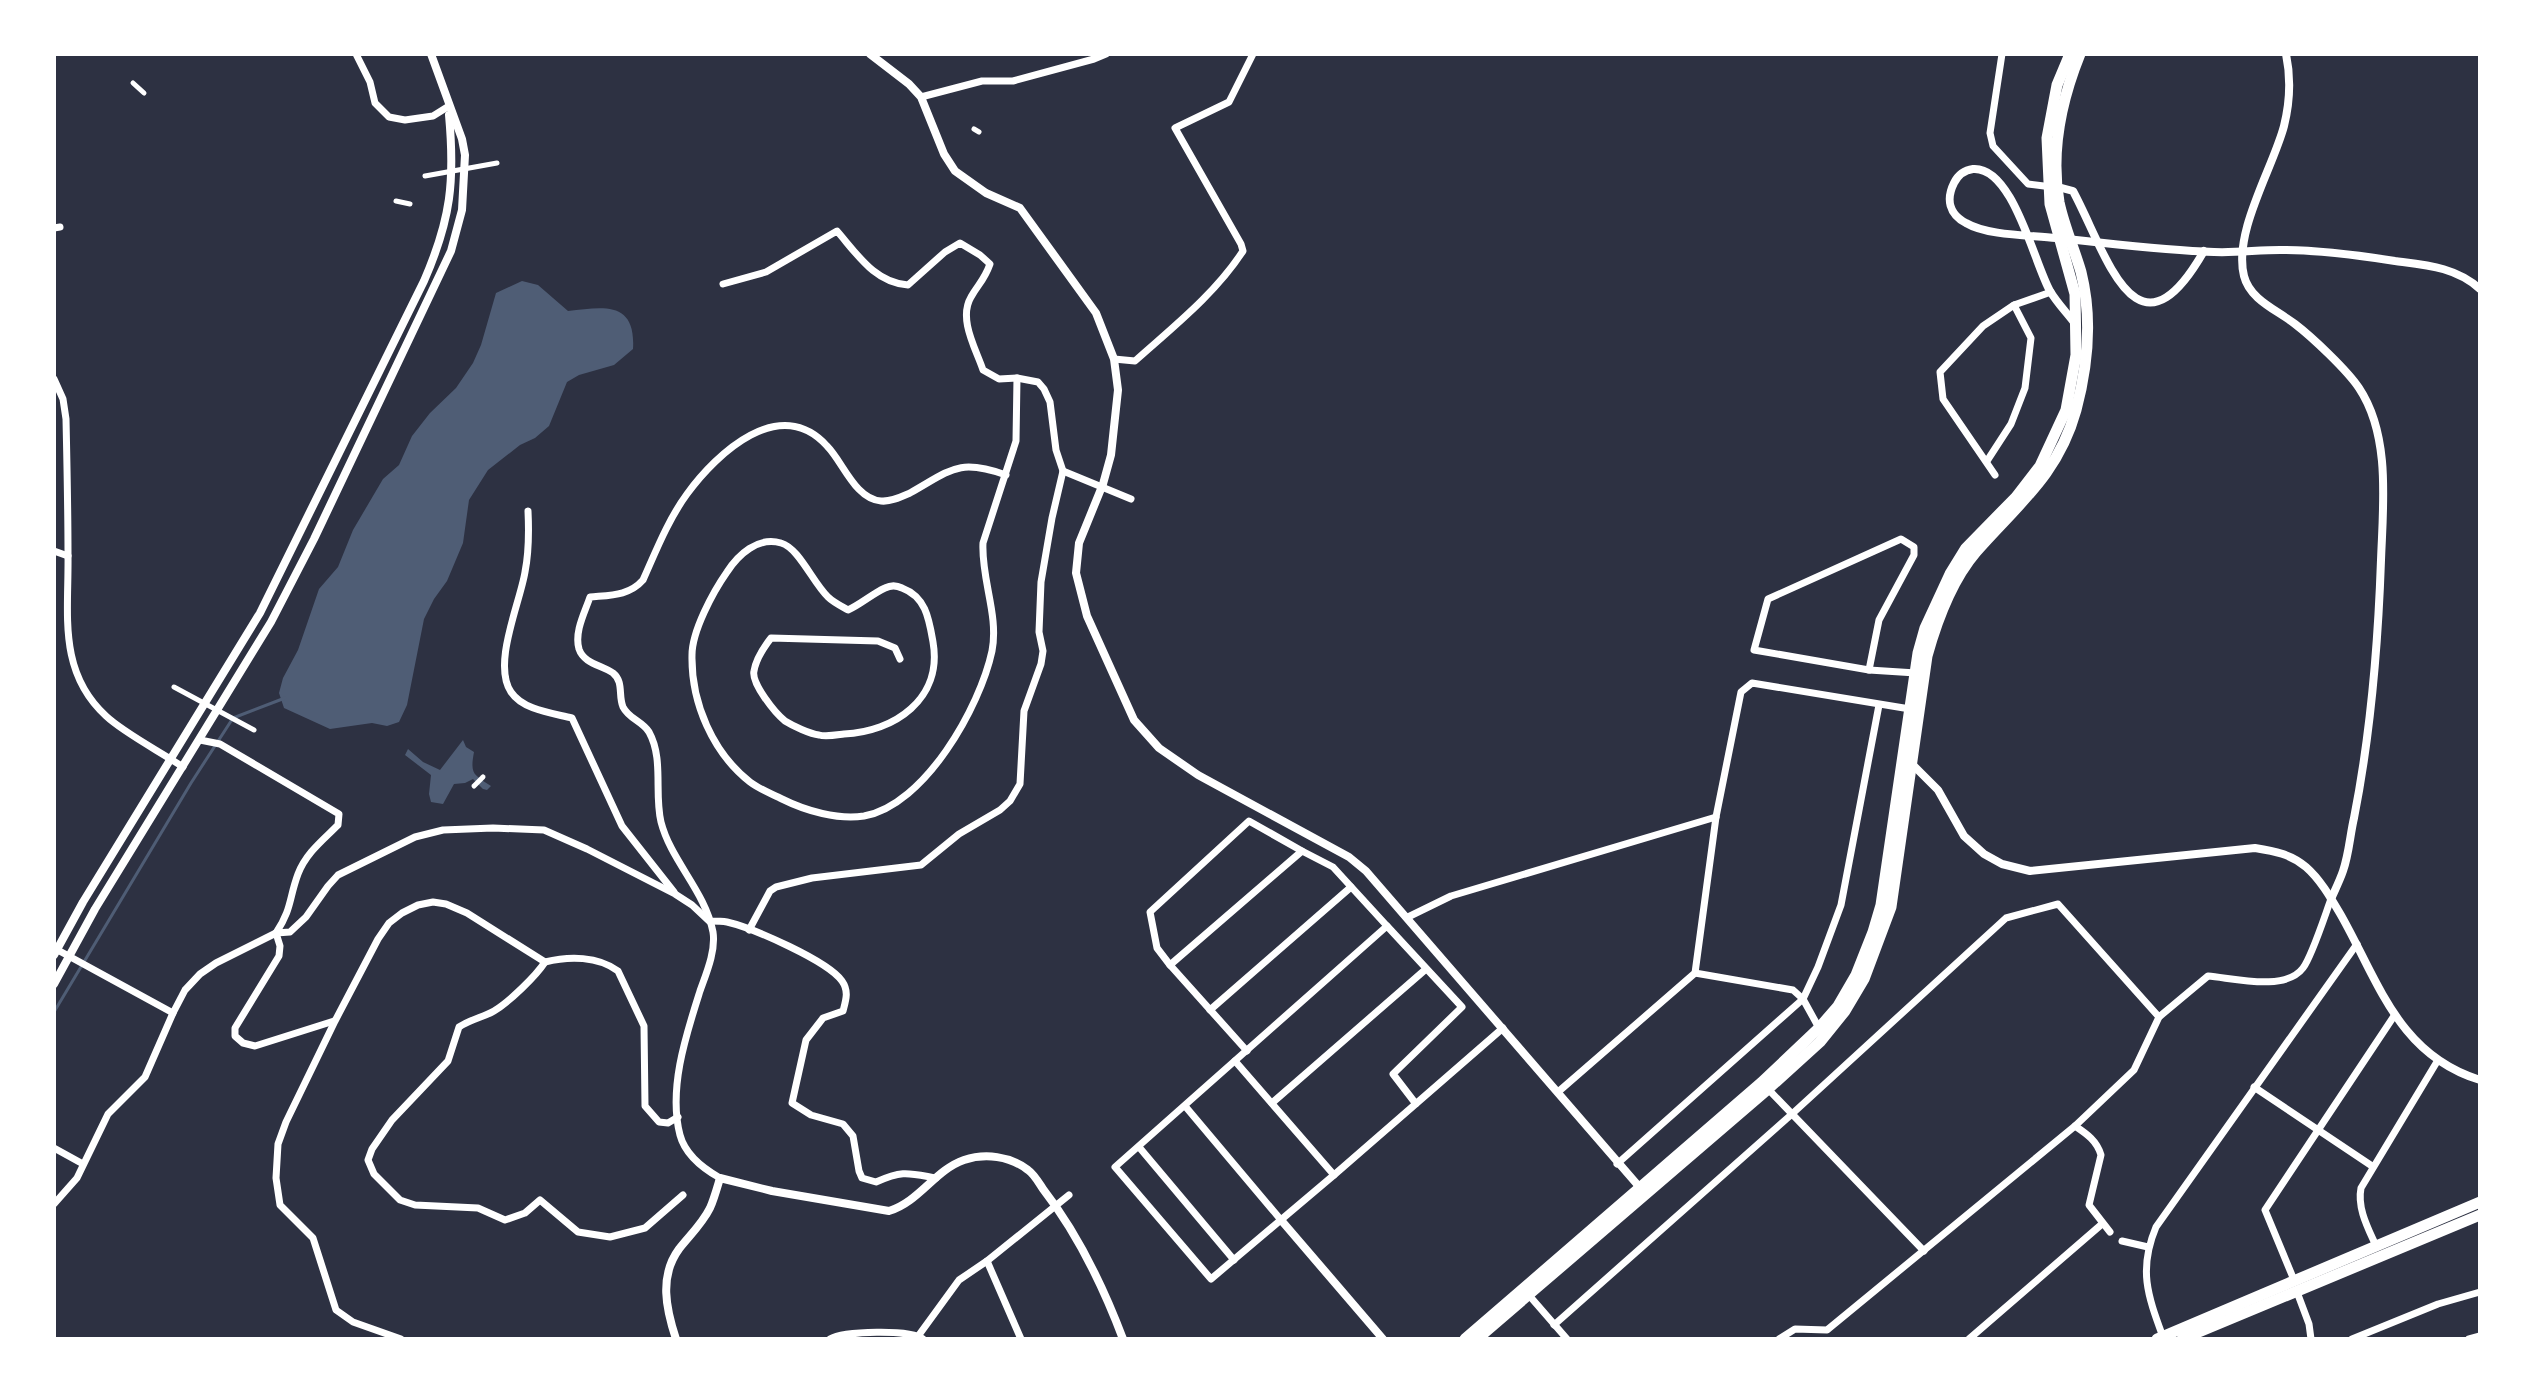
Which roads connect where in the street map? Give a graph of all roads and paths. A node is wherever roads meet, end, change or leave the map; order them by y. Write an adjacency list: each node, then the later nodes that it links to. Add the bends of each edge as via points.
1 (356, 54): 13 (street, via 375,103 389,117 433,116)
2 (431, 54): 13 (street)
3 (870, 54): 12 (street)
4 (1106, 54): 12 (street, via 1013,81 982,81)
5 (1253, 54): 25 (street, via 1229,102 1175,128 1243,251 1196,307 1135,361)
6 (2002, 54): 16 (street, via 1990,133 1993,146 2028,184)
7 (2070, 54): 16 (main road, via 2049,122)
8 (2080, 54): 16 (main road, via 2058,124)
9 (2286, 54): 53 (street, via 2290,97 2284,128 2248,226 2243,274 2250,292 2298,326 2359,387 2377,432 2381,461 2373,702 2344,870)
10 (133, 83): 11 (street)
11 (144, 93)
12 (921, 97): 25 (street, via 955,171 1020,208 1096,313)
13 (449, 106): 43 (street, via 465,155 462,210 451,251 300,567); 44 (street, via 452,186 437,253 289,559)
14 (497, 163): 15 (street)
15 (425, 176)
16 (2053, 187): 19 (street, via 2073,191 2128,295 2145,303 2164,301); 24 (main road, via 2050,204 2071,274); 45 (main road, via 2081,273 2088,326 2075,413 2048,471 1974,554 1943,609 1927,656)
17 (396, 201): 18 (street)
18 (410, 204)
19 (2209, 252): 21 (street, via 2354,255 2445,268); 22 (street, via 2138,246 2004,232 1966,224 1951,209 1949,194 1957,177 1976,169 1990,172 2005,188)
20 (723, 284): 26 (street, via 766,272 837,231 892,284 908,285 960,243 990,264 966,308 983,370 999,379)
21 (2480, 289)
22 (2051, 292): 23 (street); 24 (street)
23 (2014, 305): 28 (street, via 2031,338 2025,388 2011,424); 28 (street, via 1983,326 1940,372 1943,399)
24 (2076, 326): 38 (main road, via 2066,410 2053,440 2025,486 1966,548 1950,574 1925,628)
25 (1114, 359): 54 (street, via 1118,390 1111,455 1079,543 1076,573 1087,616 1134,720 1159,748 1198,775 1349,857)
26 (1017, 378): 29 (street, via 1038,382 1044,389); 30 (street, via 1016,441)
27 (54, 379): 35 (street, via 66,419)
28 (1987, 461): 31 (street)
29 (1063, 471): 32 (street); 57 (street, via 1041,582 1041,664 1024,711 1020,784 1010,801 921,865 776,887)
30 (1006, 475): 36 (street, via 982,555 992,651 974,702 946,753 889,808 838,817 794,805 752,784 713,741 698,700 692,653 697,629 739,554 778,542 790,547 829,598 848,610 884,588 895,585 912,591 921,598 935,649 923,696 901,719 859,733 819,735 785,721 754,682 771,638 878,641 895,648); 55 (street, via 981,466 957,467 900,498 878,501 863,494 827,444 812,433 774,426 749,434 707,470 671,518 635,589 590,597 579,626 579,650 585,659 614,674 628,715 648,731 657,759 661,822)
31 (1995, 475)
32 (1131, 499)
33 (528, 511): 52 (street, via 526,571 505,653 510,692 524,705 572,718 622,826)
34 (54, 551): 35 (street)
35 (68, 556): 44 (street, via 69,650 83,689 106,717)
36 (900, 659)
37 (1869, 670): 37 (street, via 1879,620 1914,555 1914,547 1901,539 1768,599 1754,650); 38 (street)
38 (1916, 673): 41 (main road)
39 (174, 687): 42 (street)
40 (1879, 705): 41 (street); 49 (street, via 1752,683 1741,692); 67 (street, via 1841,905)
41 (1910, 709): 74 (main road, via 1881,905 1856,975)
42 (254, 730)
43 (200, 740): 46 (street); 58 (street, via 220,744 339,814 338,825 309,853 288,915)
44 (172, 759): 46 (street); 60 (street)
45 (1913, 765): 53 (street, via 1938,790 1964,836 2002,864 2030,871 2255,848 2282,852 2306,867); 80 (main road, via 1891,907 1864,979 1820,1042)
46 (183, 767): 61 (street)
47 (483, 777): 48 (street)
48 (474, 786)
49 (1716, 817): 54 (street, via 1451,896); 65 (street)
50 (1302, 851): 51 (street, via 1333,867); 63 (street); 63 (street, via 1249,821 1150,912 1157,948)
51 (1351, 887): 56 (street); 68 (street)
52 (675, 894): 55 (street); 58 (street, via 544,830 443,830 415,837 338,875 290,932)
53 (2331, 899): 59 (street); 71 (street, via 2303,968 2290,978 2271,983 2208,976)
54 (1408, 917): 73 (street)
55 (709, 921): 57 (street); 86 (street, via 711,959 680,1067)
56 (1387, 926): 64 (street); 75 (street)
57 (749, 930): 96 (street, via 828,968 843,982 847,996 843,1011 823,1018 806,1040 792,1103 843,1124 853,1136 862,1178 876,1182 907,1172)
58 (276, 933): 69 (street, via 200,974); 72 (street, via 279,956 235,1036 255,1046)
59 (2357, 944): 70 (street); 79 (street)
60 (55, 951): 61 (street)
61 (69, 956): 66 (street); 69 (street)
62 (545, 962): 72 (street, via 467,913 446,904 418,905 389,923); 86 (street, via 598,960 618,971 644,1026 645,1106 659,1122); 98 (street, via 493,1012 459,1027 448,1061 372,1149 368,1160 374,1174 400,1200 415,1205 478,1208 505,1220 540,1200 578,1232 610,1237 645,1228)
63 (1170, 965): 68 (street)
64 (1426, 969): 82 (street); 83 (street, via 1462,1007 1393,1074)
65 (1695, 973): 67 (street, via 1793,990); 81 (street)
66 (54, 984)
67 (1803, 999): 74 (street); 92 (street)
68 (1210, 1010): 75 (street)
69 (173, 1013): 91 (street, via 145,1077 108,1114)
70 (2394, 1016): 76 (street); 88 (street)
71 (2159, 1017): 85 (street, via 2058,904 2006,918); 87 (street, via 2134,1070)
72 (335, 1021): 120 (street, via 278,1144 280,1205 313,1238 336,1310 353,1322)
73 (1503, 1028): 81 (street); 83 (street)
74 (1819, 1028): 97 (main road)
75 (1247, 1051): 77 (street)
76 (2438, 1060): 78 (street); 93 (street)
77 (1235, 1061): 82 (street); 84 (street)
78 (2480, 1080)
79 (2254, 1087): 88 (street); 109 (street, via 2156,1227)
80 (1768, 1089): 85 (street); 97 (main road)
81 (1558, 1092): 92 (street)
82 (1272, 1103): 94 (street)
83 (1416, 1104): 94 (street)
84 (1185, 1106): 89 (street); 104 (street)
85 (1792, 1114): 110 (street); 116 (street)
86 (678, 1117): 95 (street, via 680,1137 699,1165)
87 (2075, 1126): 105 (street, via 2089,1135 2101,1155 2089,1205); 110 (street)
88 (2318, 1127): 93 (street); 113 (street, via 2265,1210)
89 (1139, 1147): 111 (street); 111 (street, via 1115,1167 1211,1279)
90 (54, 1148): 91 (street)
91 (83, 1164): 101 (street)
92 (1617, 1164): 97 (street)
93 (2372, 1166): 108 (street, via 2359,1197)
94 (1334, 1175): 104 (street)
95 (720, 1178): 96 (street, via 889,1211); 121 (street, via 709,1209 667,1275 665,1297)
96 (936, 1178): 102 (street, via 962,1160 1002,1157 1028,1170)
97 (1643, 1191): 114 (main road)
98 (683, 1195)
99 (1069, 1195): 102 (street)
100 (2480, 1202): 108 (main road)
101 (54, 1204)
102 (1057, 1207): 112 (street); 124 (street, via 1103,1286)
103 (2480, 1215): 113 (main road)
104 (1281, 1220): 111 (street); 125 (street)
105 (2102, 1224): 106 (street); 130 (street)
106 (2110, 1232)
107 (2122, 1241): 109 (street)
108 (2376, 1246): 113 (main road)
109 (2148, 1247): 119 (street, via 2146,1286)
110 (1924, 1251): 129 (street, via 1827,1330 1795,1329)
111 (1234, 1260)
112 (987, 1261): 118 (street, via 959,1280); 123 (street)
113 (2295, 1286): 119 (main road); 131 (main road); 132 (street)
114 (1526, 1292): 116 (street); 126 (main road); 127 (main road)
115 (2480, 1292): 133 (street)
116 (1554, 1325): 128 (street)
117 (2480, 1336): 134 (street)
118 (919, 1337): 122 (street, via 842,1333)
119 (2161, 1338)
120 (401, 1339)
121 (676, 1339)
122 (830, 1339)
123 (1021, 1339)
124 (1123, 1339)
125 (1383, 1339)
126 (1465, 1339)
127 (1477, 1339)
128 (1567, 1339)
129 (1779, 1339)
130 (1969, 1339)
131 (2182, 1339)
132 (2311, 1339)
133 (2352, 1339)
134 (2469, 1339)

